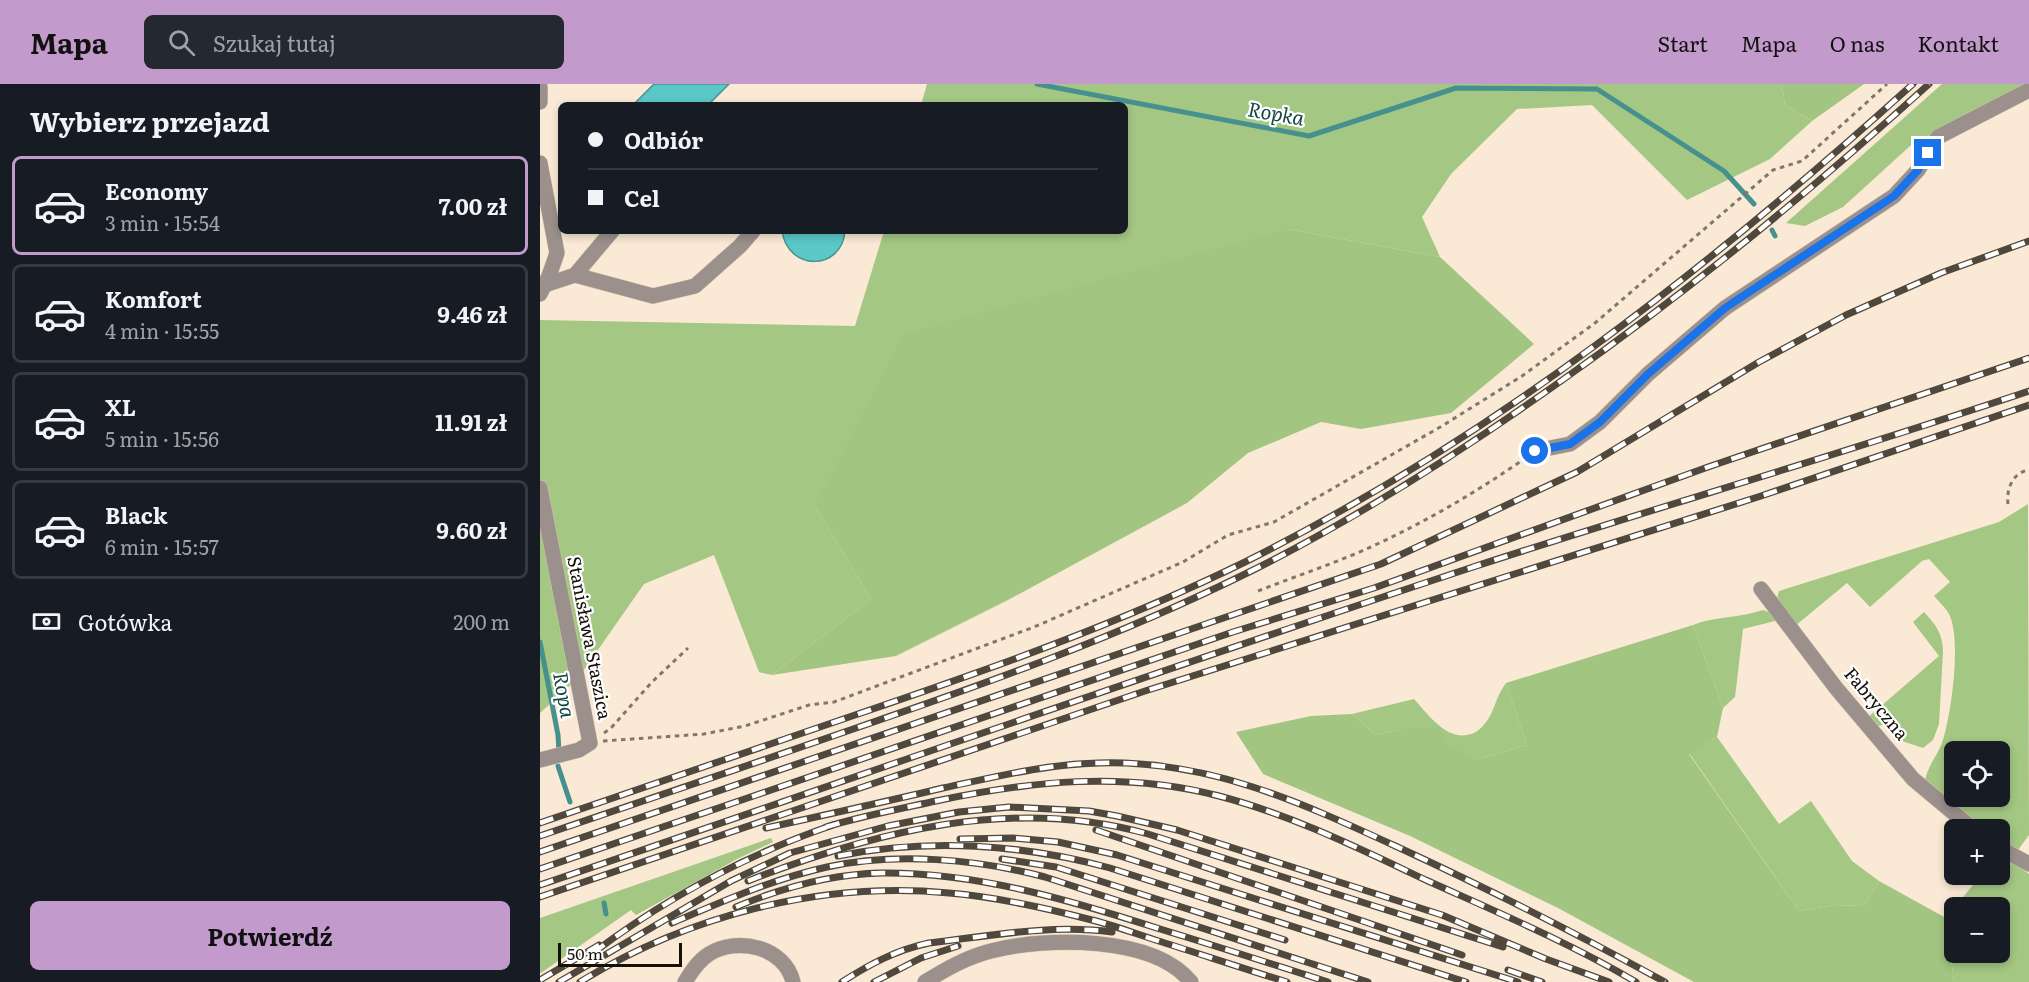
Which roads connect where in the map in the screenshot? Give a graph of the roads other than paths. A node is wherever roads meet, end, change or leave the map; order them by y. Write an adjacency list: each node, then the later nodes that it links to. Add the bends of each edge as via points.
1 (540, 87): 3 (lane)
2 (2029, 90): 9 (lane, via 1938,137 1918,170 1894,196 1725,308 1593,428 1570,444)
3 (540, 102)
4 (540, 164): 8 (lane, via 557,253)
5 (609, 234): 7 (lane)
6 (750, 234): 7 (lane, via 695,286 653,296)
7 (575, 275): 8 (lane)
8 (542, 290)
9 (1535, 451)
10 (540, 488): 12 (lane, Stanisława Staszica, via 590,743 579,750)
11 (1761, 590): 13 (lane, Fabryczna, via 1913,779)
12 (540, 760)
13 (1961, 819)
14 (2010, 854): 15 (lane)
15 (2029, 864)
16 (685, 982): 17 (lane, via 710,953 734,945 748,945 772,954 787,968)
17 (793, 982)
18 (925, 982): 19 (lane, via 951,966 990,951 1030,943 1077,942 1136,950 1172,964)
19 (1191, 982)

